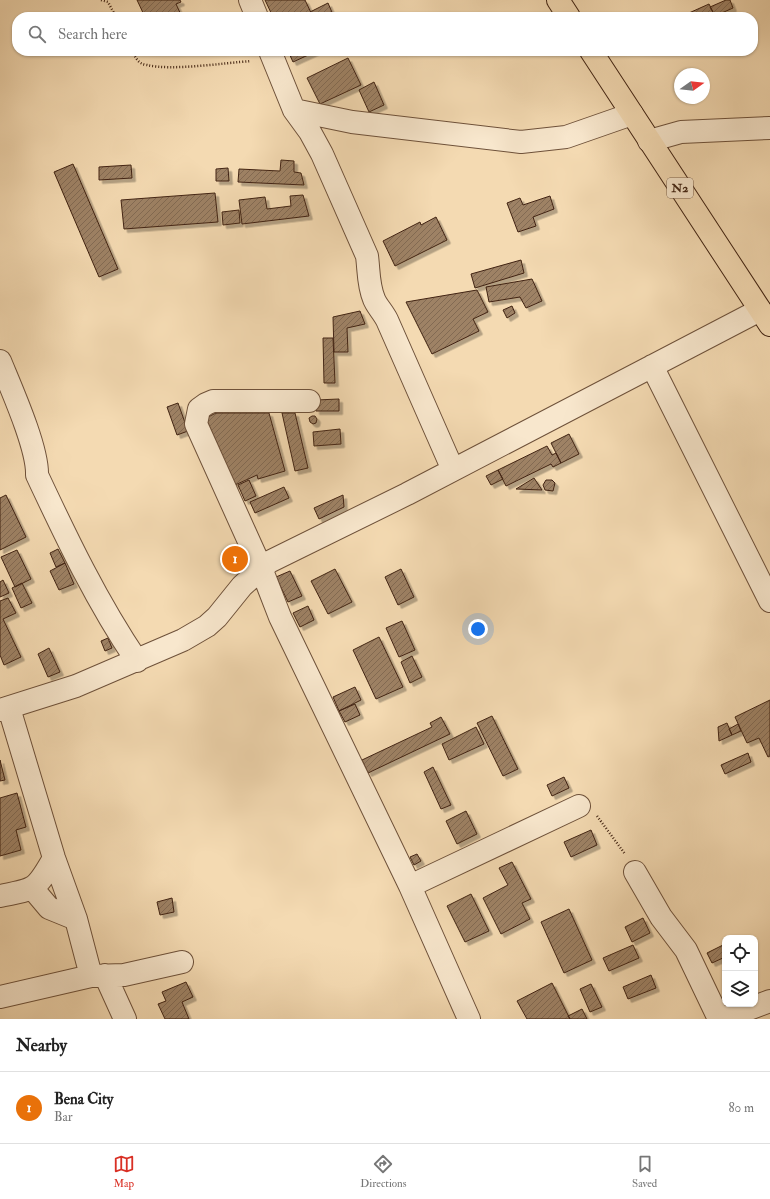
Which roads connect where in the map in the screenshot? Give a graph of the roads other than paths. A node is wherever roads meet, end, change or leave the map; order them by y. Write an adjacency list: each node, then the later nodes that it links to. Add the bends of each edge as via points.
1 (250, 0): 3 (street)
2 (558, 0): 4 (highway)
3 (255, 12)
4 (566, 12)
5 (272, 56): 7 (street)
6 (594, 56): 8 (highway, N2)
7 (294, 110): 8 (street, via 352,122 521,142 566,137); 15 (street, via 322,154 367,256 368,280 374,301 387,320)
8 (632, 114): 10 (highway, N2)
9 (770, 128): 10 (street, via 681,132)
10 (649, 140): 11 (highway, N2)
11 (765, 318): 13 (street)
12 (0, 361): 18 (street, via 38,466 37,475 96,596)
13 (652, 366): 15 (street); 17 (street)
14 (309, 401): 16 (street, via 221,400 206,404 199,409 197,415 199,434)
15 (453, 470): 16 (street)
16 (261, 568): 18 (street, via 207,626); 23 (street, via 280,617)
17 (770, 601)
18 (137, 661): 19 (street, via 76,686)
19 (4, 709): 21 (street)
20 (579, 806): 23 (street)
21 (54, 858): 24 (street, via 42,880); 26 (street)
22 (635, 872): 33 (street, via 661,917 688,954)
23 (410, 886): 32 (street)
24 (32, 889): 25 (street); 26 (street, via 49,908)
25 (0, 896)
26 (76, 919): 28 (street)
27 (182, 962): 28 (street, via 124,975)
28 (98, 975): 29 (street); 31 (street)
29 (0, 997)
30 (770, 1001): 34 (street)
31 (125, 1019)
32 (469, 1019)
33 (719, 1019)
34 (722, 1019)

